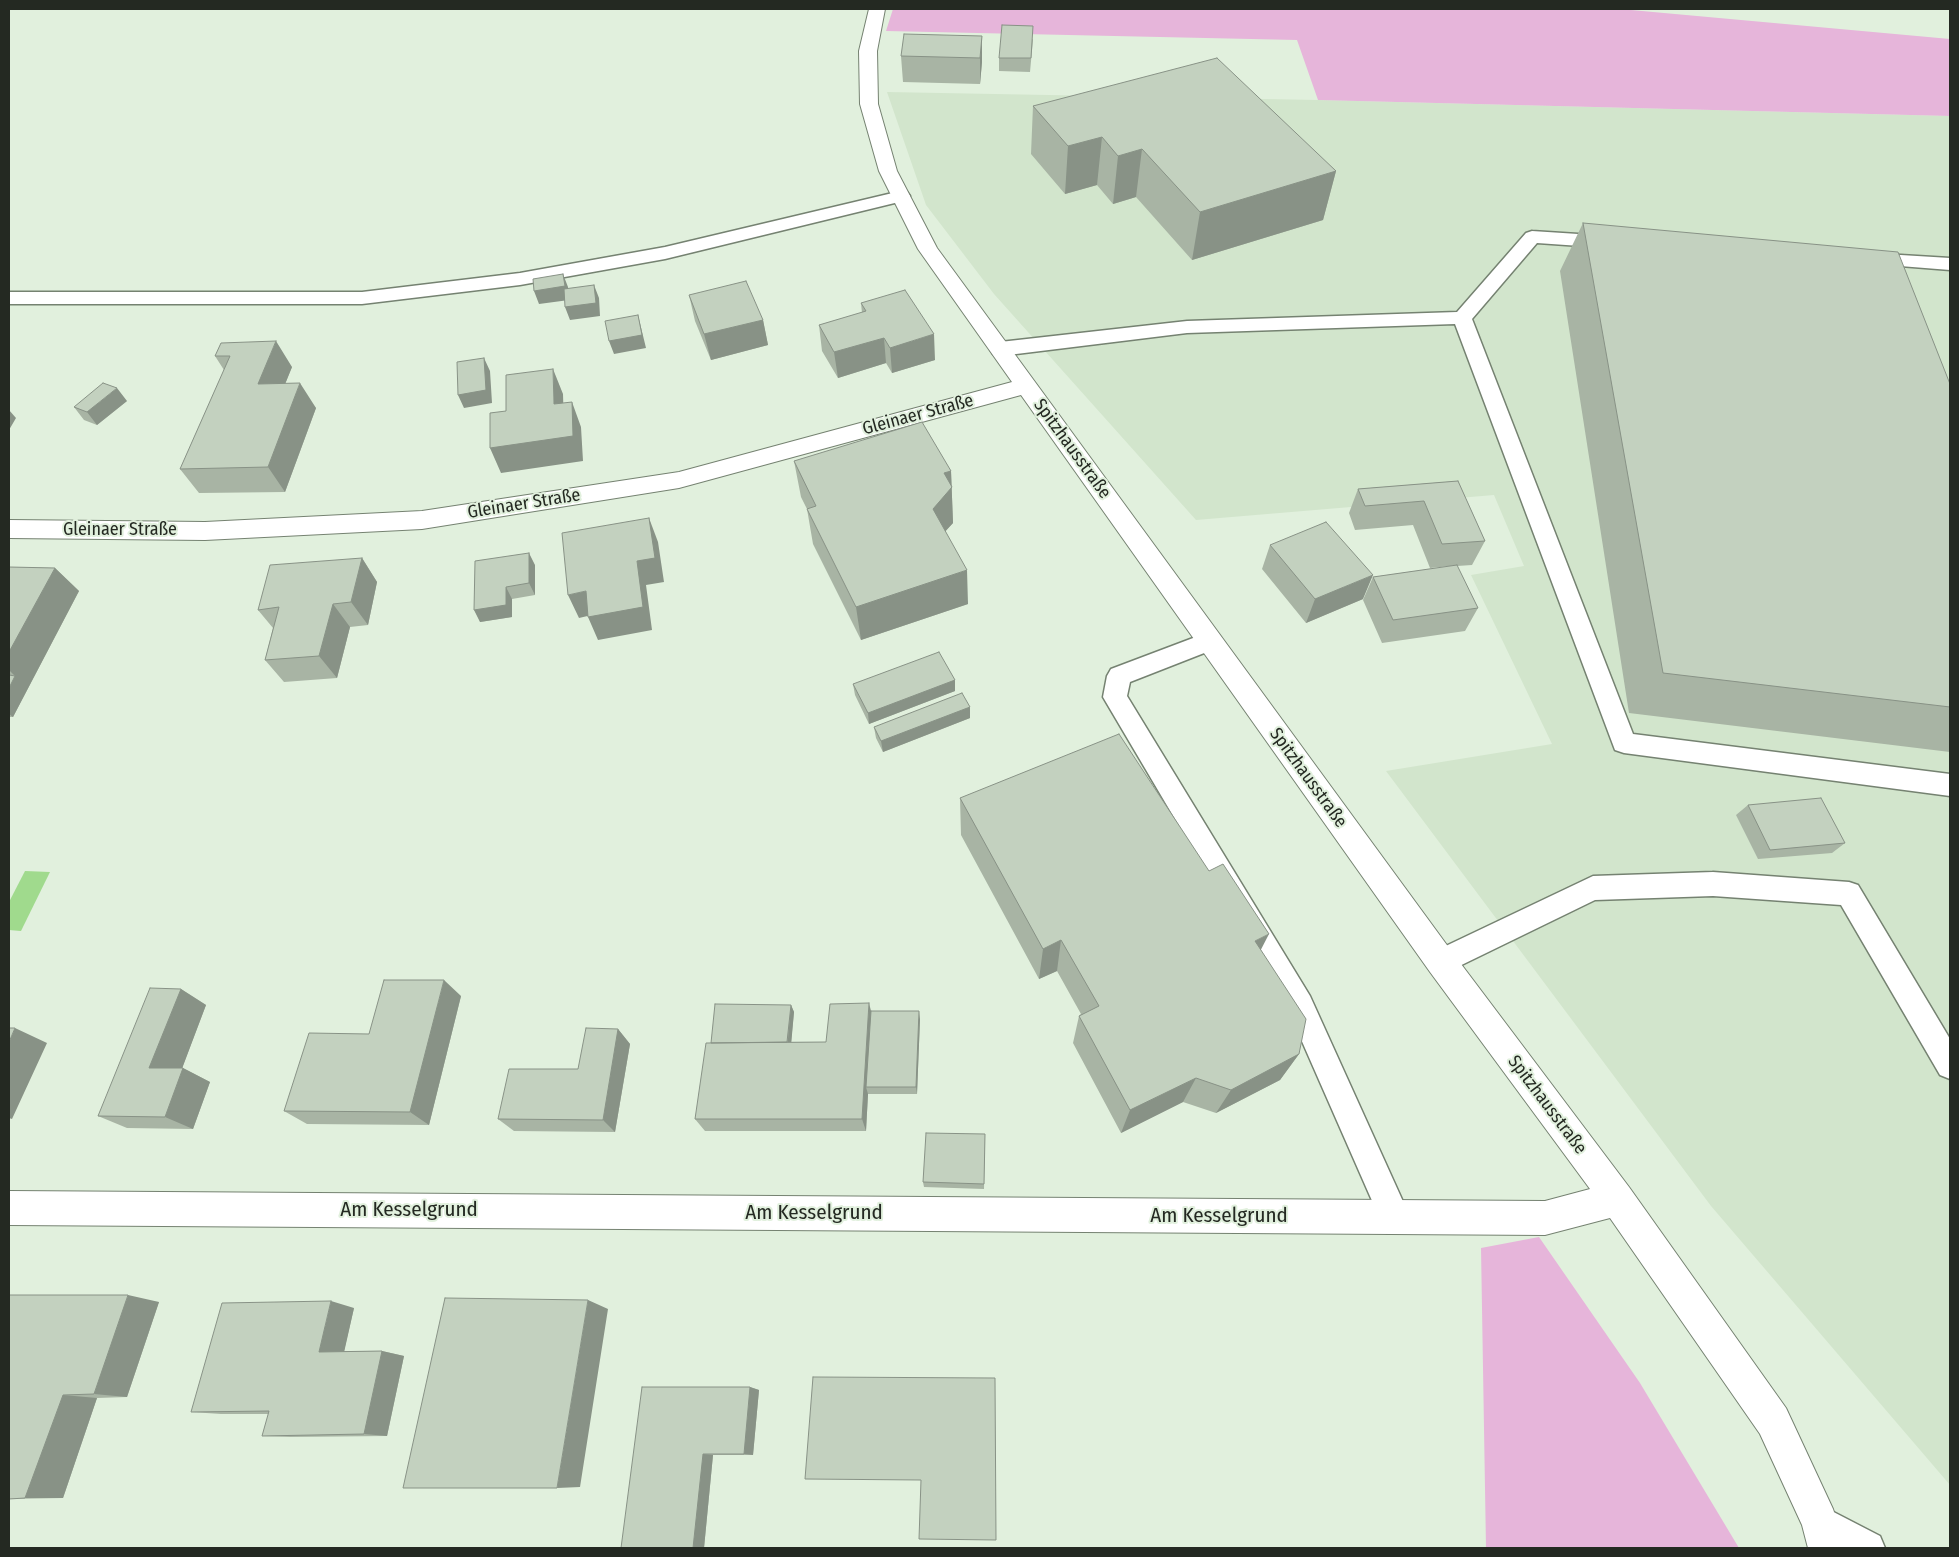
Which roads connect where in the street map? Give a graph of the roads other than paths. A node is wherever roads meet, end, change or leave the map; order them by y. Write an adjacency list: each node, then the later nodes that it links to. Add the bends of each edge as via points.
1 (877, 9): 2 (street, Spitzhausstraße, via 868,51 869,104 888,171)
2 (901, 196): 6 (lane, via 655,254 520,279 362,298); 8 (street, Spitzhausstraße, via 928,249)
3 (1631, 244): 7 (lane, via 1532,237)
4 (1851, 258): 5 (lane)
5 (1950, 264)
6 (9, 298)
7 (1462, 318): 8 (lane, via 1187,327); 12 (lane, via 1624,743)
8 (1000, 350): 9 (street, Spitzhausstraße)
9 (1026, 386): 10 (street, Gleinaer Straße, via 679,480 422,520 205,531); 11 (street, Spitzhausstraße)
10 (9, 529)
11 (1210, 641): 13 (street, Spitzhausstraße); 17 (lane, via 1119,676 1115,697 1300,1005)
12 (1950, 784)
13 (1441, 962): 14 (lane, via 1593,888 1713,884 1849,894); 15 (street, Spitzhausstraße)
14 (1950, 1065)
15 (1617, 1199): 17 (street, Am Kesselgrund, via 1545,1218); 18 (street, Spitzhausstraße, via 1773,1421)
16 (9, 1208): 17 (street, Am Kesselgrund)
17 (1395, 1217)
18 (1823, 1535): 19 (lane, Spitzhausstraße)
19 (1868, 1548)

